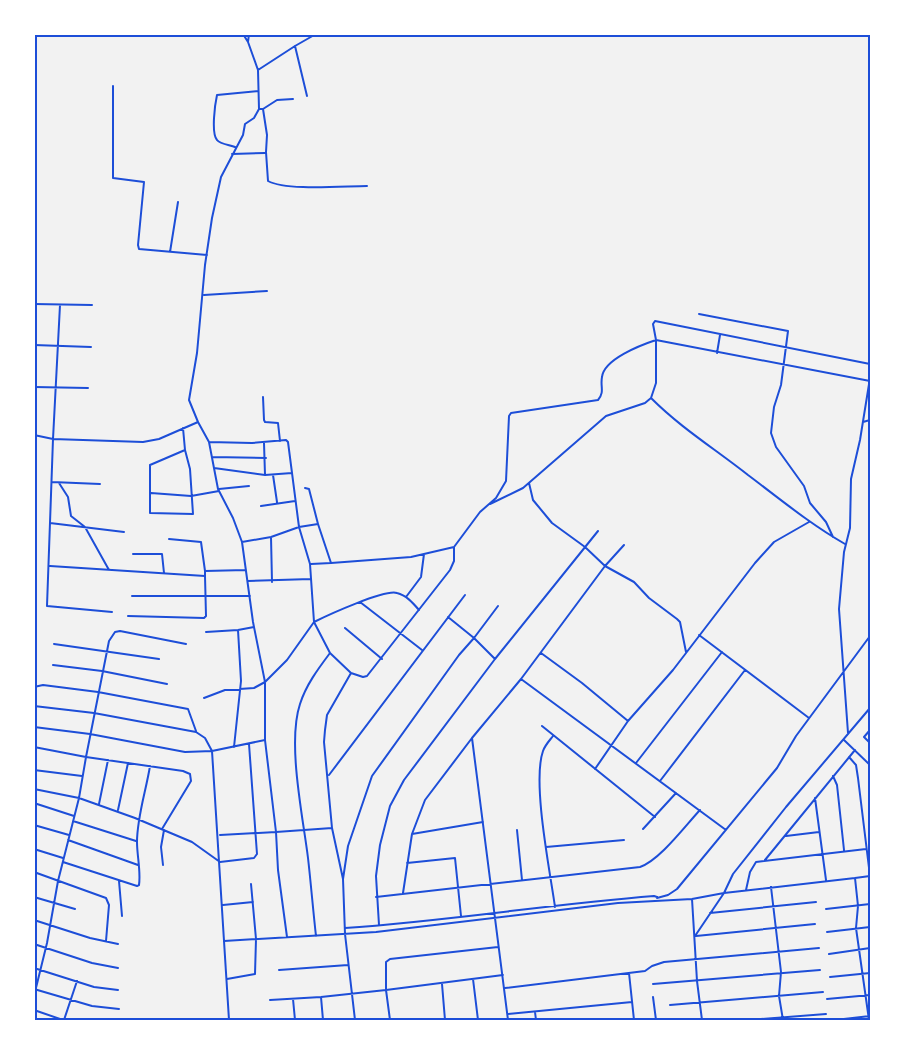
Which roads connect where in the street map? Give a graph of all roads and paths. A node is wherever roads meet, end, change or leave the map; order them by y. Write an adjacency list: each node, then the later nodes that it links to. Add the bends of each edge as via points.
1 (243, 34): 4 (street)
2 (249, 34): 4 (street)
3 (316, 34): 5 (street)
4 (248, 42): 6 (street)
5 (295, 46): 6 (street); 9 (street)
6 (258, 70): 8 (street)
7 (113, 86): 18 (street, via 113,178 144,182 139,249)
8 (258, 91): 11 (street); 13 (street, via 217,95 215,138)
9 (307, 96)
10 (293, 99): 12 (street, via 277,100)
11 (258, 109): 12 (street); 13 (street, via 254,118 244,124)
12 (263, 109): 14 (street)
13 (236, 147): 15 (street)
14 (266, 153): 15 (street); 16 (street, via 268,181 274,184)
15 (232, 154): 19 (street, via 221,177)
16 (367, 186)
17 (178, 202): 18 (street)
18 (170, 252): 19 (street)
19 (207, 255): 21 (street)
20 (267, 291): 21 (street)
21 (203, 295): 42 (street, via 189,399)
22 (34, 304): 23 (street)
23 (60, 305): 24 (street); 29 (street)
24 (92, 305)
25 (699, 314): 31 (street, via 788,331)
26 (720, 335): 27 (street, via 655,321); 31 (street); 32 (street)
27 (656, 340): 32 (street); 40 (street, via 656,383); 68 (street, via 625,353 604,370 598,400 511,413 506,481)
28 (34, 345): 29 (street)
29 (57, 346): 30 (street); 37 (street)
30 (91, 347)
31 (786, 347): 33 (street); 34 (street)
32 (717, 353): 33 (street)
33 (783, 363): 35 (street); 78 (street, via 771,433)
34 (870, 364)
35 (870, 379): 43 (street)
36 (34, 387): 37 (street)
37 (55, 388): 38 (street); 46 (street)
38 (88, 388)
39 (263, 398): 47 (street, via 264,420 278,423)
40 (651, 398): 59 (street, via 606,416); 70 (street, via 671,418)
41 (870, 420): 43 (street)
42 (198, 422): 44 (street); 48 (street)
43 (863, 422): 82 (street, via 850,479)
44 (183, 428): 46 (street, via 143,442); 50 (street)
45 (34, 435): 46 (street)
46 (53, 439): 57 (street)
47 (280, 441): 49 (street); 54 (street, via 288,442)
48 (209, 442): 49 (street); 51 (street)
49 (264, 443): 52 (street)
50 (185, 450): 64 (street, via 150,465); 65 (street)
51 (211, 457): 52 (street); 53 (street)
52 (266, 458): 55 (street)
53 (214, 468): 55 (street); 63 (street)
54 (292, 473): 56 (street); 66 (street)
55 (266, 475): 56 (street)
56 (273, 475): 67 (street)
57 (52, 482): 58 (street); 71 (street)
58 (59, 483): 60 (street); 73 (street, via 68,497 71,516)
59 (529, 483): 68 (street); 84 (street, via 533,500 552,523)
60 (100, 484)
61 (249, 486): 63 (street)
62 (305, 488): 72 (street, via 309,489)
63 (219, 490): 65 (street); 80 (street)
64 (151, 493): 65 (street); 65 (street, via 150,513 156,514 192,516)
65 (191, 496)
66 (295, 501): 67 (street); 74 (street)
67 (277, 503): 69 (street)
68 (488, 505): 83 (street)
69 (261, 506)
70 (809, 522): 78 (street); 116 (street, via 774,542)
71 (50, 523): 73 (street); 89 (street)
72 (318, 524): 74 (street); 87 (street)
73 (85, 527): 76 (street); 91 (street)
74 (299, 527): 77 (street); 88 (street)
75 (598, 531): 84 (street)
76 (124, 532)
77 (271, 537): 80 (street); 98 (street)
78 (833, 537): 82 (street)
79 (169, 539): 93 (street, via 201,542)
80 (242, 542): 92 (street)
81 (624, 545): 90 (street)
82 (846, 545): 133 (street, via 839,609)
83 (454, 547): 86 (street); 106 (street, via 450,570)
84 (585, 547): 90 (street); 127 (street)
85 (133, 554): 94 (street, via 162,554)
86 (424, 554): 87 (street); 103 (street, via 421,577)
87 (331, 563): 88 (street)
88 (310, 564): 96 (street)
89 (49, 566): 91 (street); 107 (street, via 47,606)
90 (605, 566): 123 (street, via 634,582 680,622); 126 (street)
91 (110, 570): 94 (street)
92 (246, 570): 93 (street); 97 (street)
93 (205, 571): 95 (street)
94 (164, 573): 95 (street)
95 (205, 576): 102 (street)
96 (311, 579): 98 (street); 110 (street)
97 (248, 581): 98 (street); 101 (street)
98 (272, 582)
99 (465, 595): 109 (street)
100 (132, 596): 102 (street)
101 (250, 596): 102 (street); 111 (street)
102 (205, 597): 108 (street, via 203,619)
103 (406, 597): 104 (street, via 393,592); 106 (street)
104 (360, 602): 110 (street); 115 (street)
105 (498, 606): 118 (street)
106 (419, 610): 115 (street)
107 (112, 612)
108 (128, 616)
109 (448, 617): 118 (street); 121 (street)
110 (314, 622): 125 (street); 136 (street, via 287,660)
111 (254, 627): 113 (street); 136 (street)
112 (345, 628): 129 (street)
113 (238, 630): 114 (street); 139 (street)
114 (206, 632)
115 (400, 634): 121 (street); 129 (street)
116 (699, 635): 123 (street); 124 (street)
117 (870, 636): 133 (street)
118 (474, 638): 127 (street); 221 (street, via 372,777 348,846)
119 (54, 644): 122 (street)
120 (186, 644): 122 (street, via 120,632 112,634)
121 (422, 650): 173 (street)
122 (106, 652): 128 (street); 132 (street)
123 (686, 652): 146 (street)
124 (722, 652): 131 (street); 168 (street)
125 (330, 653): 134 (street); 196 (street, via 310,680 295,725)
126 (540, 653): 135 (street); 146 (street)
127 (495, 658): 234 (street, via 404,780 390,806 380,845)
128 (159, 659)
129 (382, 659): 134 (street, via 367,676)
130 (53, 665): 132 (street)
131 (746, 670): 145 (street); 176 (street)
132 (102, 671): 137 (street); 140 (street)
133 (844, 672): 145 (street); 151 (street)
134 (351, 673): 173 (street, via 327,715 324,742)
135 (521, 679): 154 (street); 159 (street)
136 (265, 682): 139 (street); 155 (street)
137 (167, 684)
138 (34, 687): 140 (street)
139 (240, 689): 141 (street); 161 (street)
140 (98, 692): 144 (street); 150 (street, via 188,709)
141 (204, 698)
142 (34, 705): 144 (street)
143 (870, 708): 151 (street)
144 (94, 713): 150 (street); 152 (street)
145 (809, 718): 195 (street, via 777,768)
146 (628, 721): 159 (street)
147 (542, 726): 153 (street)
148 (34, 727): 152 (street)
149 (870, 730): 157 (street, via 864,737)
150 (196, 732): 163 (street, via 205,738)
151 (849, 733): 156 (street)
152 (90, 734): 163 (street, via 185,752); 164 (street)
153 (553, 736): 171 (street); 207 (street, via 543,749 540,763)
154 (472, 738): 189 (street); 200 (street, via 425,800)
155 (265, 740): 158 (street); 197 (street)
156 (843, 740): 162 (street); 232 (street, via 733,874)
157 (870, 743)
158 (249, 744): 161 (street); 199 (street)
159 (612, 745): 168 (street); 171 (street)
160 (34, 747): 164 (street)
161 (234, 747): 163 (street)
162 (855, 750): 165 (street); 169 (street)
163 (212, 751): 202 (street)
164 (86, 757): 166 (street); 174 (street)
165 (849, 758): 175 (street); 209 (street, via 856,765)
166 (108, 760): 167 (street); 182 (street)
167 (128, 763): 170 (street); 184 (street)
168 (636, 763): 176 (street)
169 (870, 765)
170 (150, 766): 187 (street); 192 (street, via 192,776)
171 (594, 768): 186 (street)
172 (34, 770): 174 (street)
173 (329, 774): 191 (street)
174 (83, 776): 179 (street)
175 (833, 776): 180 (street); 210 (street)
176 (660, 781): 178 (street)
177 (34, 789): 179 (street)
178 (676, 793): 183 (street); 186 (street)
179 (79, 798): 182 (street); 185 (street)
180 (815, 798): 198 (street); 203 (street)
181 (34, 803): 185 (street)
182 (99, 805): 184 (street)
183 (700, 810): 195 (street); 219 (street, via 647,864)
184 (118, 812): 187 (street)
185 (74, 816): 188 (street)
186 (655, 817): 193 (street)
187 (139, 819): 192 (street); 206 (street)
188 (73, 821): 201 (street); 206 (street)
189 (483, 822): 200 (street); 227 (street)
190 (34, 825): 201 (street)
191 (332, 828): 196 (street); 221 (street)
192 (163, 829): 214 (street, via 192,842); 217 (street)
193 (643, 829)
194 (517, 830): 223 (street)
195 (726, 830): 235 (street, via 677,889)
196 (303, 831): 197 (street); 262 (street)
197 (276, 832): 199 (street); 264 (street)
198 (819, 832): 203 (street); 211 (street)
199 (255, 833): 202 (street); 214 (street, via 256,856)
200 (412, 834): 215 (street)
201 (69, 835): 204 (street)
202 (219, 835): 214 (street)
203 (785, 836): 213 (street)
204 (68, 840): 212 (street); 216 (street)
205 (624, 840): 207 (street)
206 (137, 842): 216 (street)
207 (546, 847): 219 (street)
208 (34, 849): 212 (street)
209 (867, 849): 210 (street); 220 (street, via 870,876)
210 (844, 851): 211 (street)
211 (822, 854): 213 (street); 224 (street)
212 (63, 860): 222 (street); 225 (street)
213 (765, 860): 230 (street, via 752,866)
214 (220, 862): 241 (street)
215 (407, 863): 229 (street, via 455,858); 231 (street)
216 (138, 865): 222 (street, via 139,885)
217 (163, 865)
218 (34, 872): 225 (street)
219 (551, 876): 223 (street); 243 (street)
220 (855, 878): 224 (street); 242 (street)
221 (343, 879): 257 (street)
222 (119, 880): 249 (street)
223 (522, 880): 227 (street)
224 (826, 880): 228 (street)
225 (58, 881): 239 (street); 267 (street, via 108,900)
226 (251, 884): 237 (street)
227 (491, 884): 229 (street); 247 (street)
228 (771, 887): 230 (street); 244 (street)
229 (458, 888): 231 (street); 250 (street)
230 (746, 890): 232 (street)
231 (403, 893): 234 (street)
232 (724, 893): 236 (street); 248 (street)
233 (34, 897): 239 (street)
234 (376, 897): 255 (street)
235 (657, 899): 236 (street); 243 (street, via 628,898); 251 (street)
236 (692, 899): 263 (street)
237 (253, 902): 241 (street); 265 (street)
238 (816, 902): 244 (street)
239 (54, 903): 245 (street); 254 (street)
240 (870, 904): 242 (street)
241 (222, 905): 266 (street)
242 (858, 906): 246 (street); 259 (street)
243 (555, 907): 247 (street)
244 (773, 907): 248 (street); 258 (street)
245 (75, 909)
246 (826, 909)
247 (495, 913): 250 (street); 251 (street)
248 (710, 913): 263 (street)
249 (122, 916)
250 (461, 916): 255 (street)
251 (495, 918): 261 (street); 270 (street)
252 (34, 920): 254 (street)
253 (815, 924): 258 (street)
254 (50, 925): 267 (street); 271 (street)
255 (379, 926): 257 (street)
256 (870, 927): 259 (street)
257 (345, 928): 261 (street)
258 (777, 928): 263 (street); 274 (street)
259 (856, 928): 260 (street); 275 (street)
260 (827, 932)
261 (345, 934): 262 (street); 278 (street)
262 (316, 936): 264 (street)
263 (694, 936): 277 (street)
264 (287, 937): 265 (street)
265 (256, 939): 266 (street); 290 (street, via 255,974)
266 (224, 940): 290 (street)
267 (106, 941): 269 (street)
268 (34, 944): 271 (street)
269 (118, 944)
270 (498, 947): 288 (street); 299 (street, via 390,959 386,962)
271 (46, 948): 280 (street); 281 (street)
272 (819, 948): 274 (street)
273 (870, 948): 275 (street)
274 (779, 951): 277 (street); 284 (street)
275 (858, 951): 276 (street); 287 (street)
276 (829, 954)
277 (696, 959): 286 (street, via 664,962); 293 (street)
278 (349, 965): 282 (street); 301 (street)
279 (34, 968): 281 (street)
280 (118, 968)
281 (41, 970): 292 (street); 297 (street)
282 (279, 970)
283 (820, 970): 284 (street)
284 (781, 972): 293 (street); 304 (street)
285 (870, 973): 287 (street)
286 (629, 974): 296 (street); 312 (street)
287 (861, 974): 289 (street); 305 (street)
288 (503, 975): 291 (street); 296 (street)
289 (830, 977)
290 (227, 979): 323 (street)
291 (473, 979): 294 (street); 329 (street)
292 (77, 981): 298 (street); 310 (street)
293 (697, 981): 295 (street); 313 (street)
294 (442, 984): 299 (street); 328 (street)
295 (653, 984)
296 (505, 988): 318 (street)
297 (36, 989): 303 (street); 310 (street)
298 (118, 990)
299 (386, 990): 301 (street); 327 (street)
300 (823, 992): 304 (street)
301 (351, 994): 306 (street); 326 (street)
302 (870, 995): 305 (street)
303 (34, 996)
304 (780, 996): 313 (street); 321 (street)
305 (866, 996): 309 (street); 320 (street)
306 (321, 997): 308 (street); 325 (street)
307 (653, 997): 333 (street)
308 (293, 999): 311 (street); 324 (street)
309 (827, 999)
310 (71, 1000): 315 (street); 322 (street)
311 (270, 1000)
312 (632, 1002): 317 (street); 332 (street)
313 (700, 1003): 314 (street); 334 (street)
314 (670, 1005)
315 (119, 1009)
316 (34, 1010): 322 (street)
317 (535, 1012): 318 (street); 331 (street)
318 (508, 1014): 330 (street)
319 (826, 1014): 321 (street)
320 (869, 1018): 336 (street)
321 (782, 1019): 335 (street)
322 (64, 1020)
323 (229, 1020)
324 (295, 1020)
325 (323, 1020)
326 (355, 1020)
327 (390, 1020)
328 (445, 1020)
329 (478, 1020)
330 (508, 1020)
331 (536, 1020)
332 (634, 1020)
333 (656, 1020)
334 (702, 1020)
335 (748, 1020)
336 (836, 1020)

